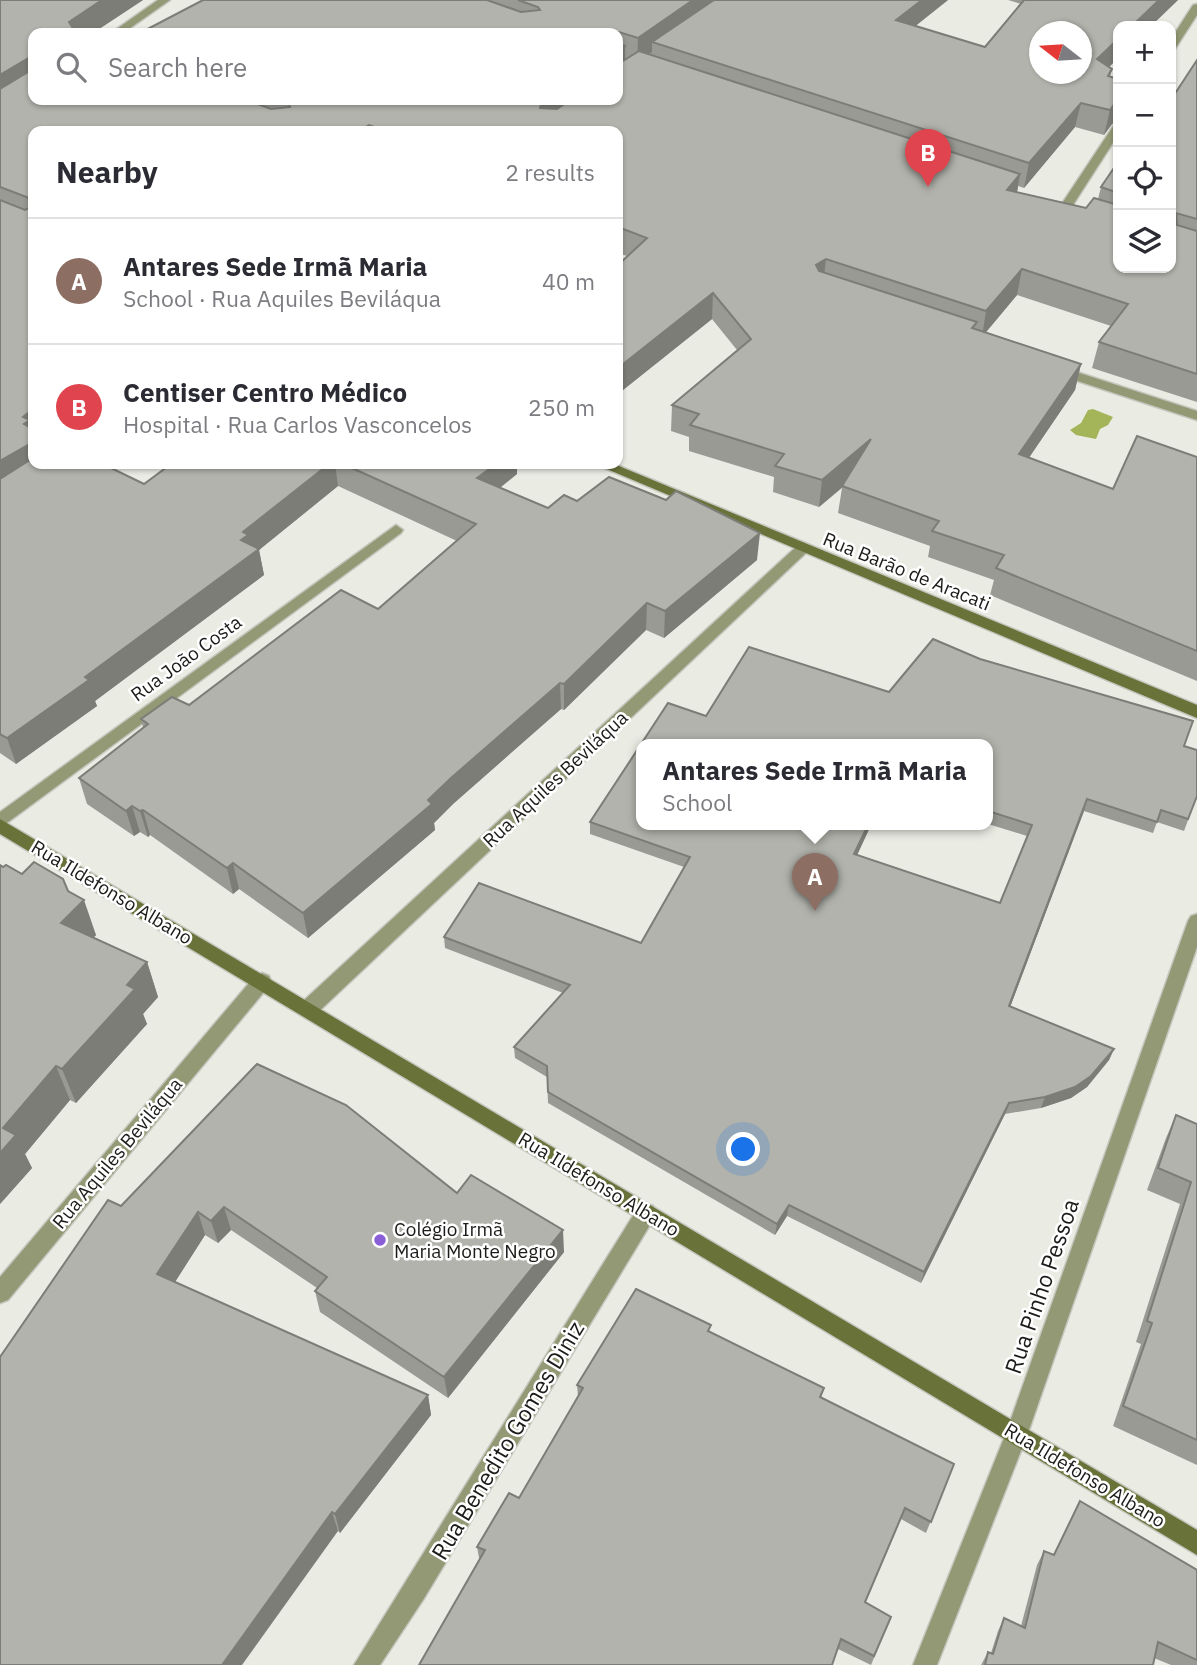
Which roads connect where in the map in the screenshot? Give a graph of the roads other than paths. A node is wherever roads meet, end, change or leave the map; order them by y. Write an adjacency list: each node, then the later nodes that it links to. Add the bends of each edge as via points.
1 (165, 0): 3 (street)
2 (1197, 7): 4 (street)
3 (123, 28)
4 (1176, 39)
5 (1113, 136): 6 (street, via 1071,210)
6 (1052, 204)
7 (1042, 365): 8 (street)
8 (1197, 416)
9 (614, 469): 11 (street, Rua Barão de Aracati)
10 (396, 530): 13 (street, Rua João Costa)
11 (802, 548): 12 (street, Rua Barão de Aracati); 17 (street, Rua Aquiles Beviláqua)
12 (1197, 712)
13 (0, 821)
14 (0, 826): 16 (street, Rua Ildefonso Albano)
15 (1197, 921): 20 (street, Rua Pinho Pessoa)
16 (262, 981): 17 (street, Rua Ildefonso Albano); 19 (street, Rua Aquiles Beviláqua)
17 (308, 1009): 18 (street, Rua Ildefonso Albano)
18 (646, 1213): 20 (street, Rua Ildefonso Albano); 22 (street, Rua Benedito Gomes Diniz)
19 (0, 1293)
20 (1017, 1433): 21 (street, Rua Ildefonso Albano); 23 (street, Rua Pinho Pessoa)
21 (1197, 1543)
22 (366, 1665)
23 (925, 1665)

